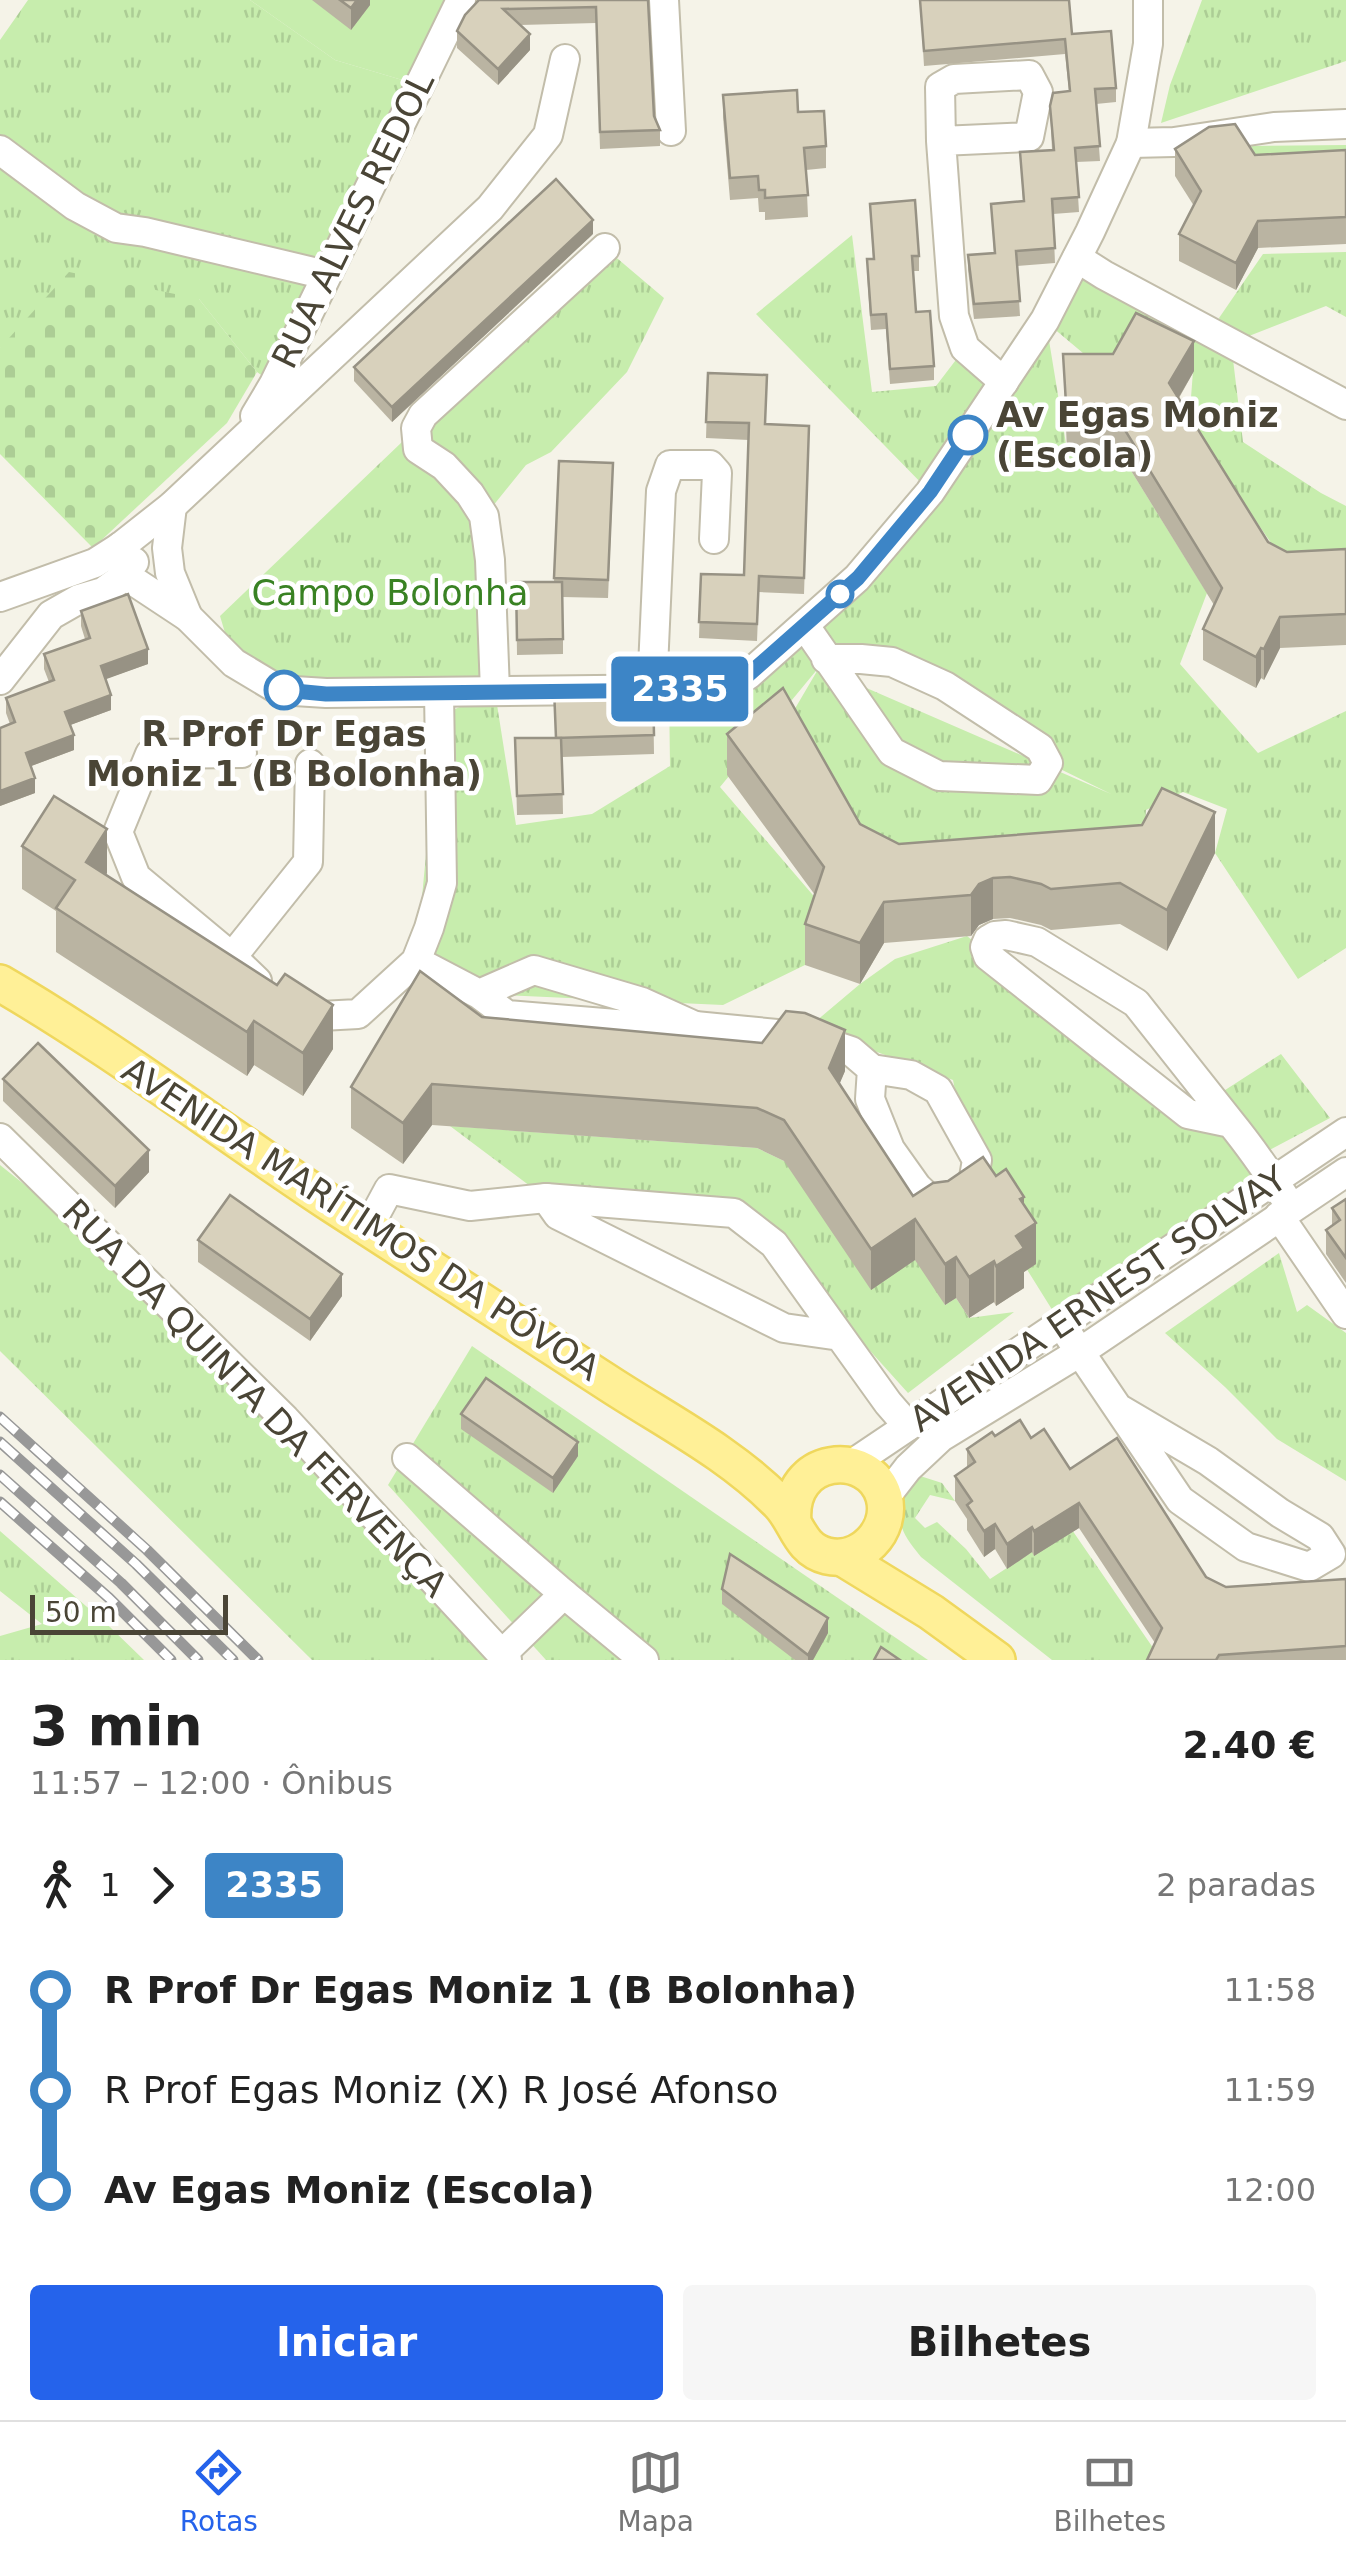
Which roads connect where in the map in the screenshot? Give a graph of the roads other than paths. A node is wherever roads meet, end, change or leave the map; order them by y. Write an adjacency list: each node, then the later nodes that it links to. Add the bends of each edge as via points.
1 (461, 0): 14 (street, RUA ALVES REDOL)
2 (664, 0): 8 (street)
3 (1124, 0): 5 (street)
4 (1148, 0): 5 (street)
5 (1148, 44): 10 (street)
6 (566, 59): 17 (street, via 548,134 490,208)
7 (1346, 124): 10 (street)
8 (671, 131)
9 (941, 141): 15 (street, via 954,316 965,348)
10 (1131, 143): 13 (street)
11 (0, 150): 14 (street, via 116,228)
12 (605, 248): 30 (street, via 416,428 418,449 444,466 484,516)
13 (1077, 258): 15 (street); 16 (street)
14 (326, 275): 17 (street, RUA ALVES REDOL)
15 (1004, 382): 24 (street, via 930,492 858,578)
16 (1346, 405)
17 (242, 439): 18 (street)
18 (172, 506): 20 (street); 21 (street)
19 (714, 540): 28 (street, via 716,473 710,465 670,464 661,491)
20 (121, 567): 21 (street); 22 (street, via 94,563); 23 (street); 25 (street)
21 (170, 573): 23 (street)
22 (0, 595): 25 (street)
23 (188, 618): 29 (street, via 234,663 278,690)
24 (806, 626): 26 (street); 28 (street, via 748,675)
25 (40, 627): 27 (street)
26 (826, 659): 26 (street, via 892,752 939,776 1038,780 1048,764 1040,748 945,686 892,662)
27 (0, 680)
28 (652, 690): 30 (street)
29 (440, 692): 30 (street); 34 (street, via 442,883)
30 (495, 692)
31 (242, 754): 33 (street, via 150,754 118,832 136,878)
32 (310, 764): 33 (street, via 308,862)
33 (232, 956): 34 (street, via 258,982 321,1016 358,1014)
34 (416, 960): 36 (street)
35 (0, 983): 46 (main road, AVENIDA MARÍTIMOS DA PÓVOA)
36 (479, 994): 37 (street, via 507,1015); 37 (street, via 534,970 642,1002)
37 (695, 1026): 38 (street, via 809,1036 850,1051)
38 (872, 1069): 38 (street, via 870,1099 890,1149 938,1207 973,1183 976,1160 938,1090 911,1074)
39 (1231, 1122): 39 (street, via 1136,1003 1038,942 1006,935 988,940 988,956 1172,1103 1188,1114); 43 (street)
40 (1346, 1132): 43 (street, AVENIDA ERNEST SOLVAY)
41 (0, 1138): 62 (street, RUA DA QUINTA DA FERVENÇA, via 285,1419)
42 (1346, 1172): 45 (street, AVENIDA ERNEST SOLVAY)
43 (1274, 1182): 45 (street); 48 (street, AVENIDA ERNEST SOLVAY)
44 (546, 1198): 46 (street, via 470,1206 388,1189); 49 (street, via 558,1215 784,1328); 49 (street, via 734,1213 774,1244)
45 (1285, 1212): 47 (street); 50 (street, AVENIDA ERNEST SOLVAY)
46 (368, 1228): 53 (main road, AVENIDA MARÍTIMOS DA PÓVOA)
47 (1346, 1314)
48 (1061, 1324): 50 (street); 52 (street, AVENIDA ERNEST SOLVAY)
49 (840, 1336): 52 (street)
50 (1080, 1352): 51 (street); 57 (street, AVENIDA ERNEST SOLVAY, via 941,1437 908,1468)
51 (1118, 1408): 51 (street, via 1180,1500 1246,1547 1309,1566 1331,1554 1320,1537 1208,1460)
52 (908, 1426): 55 (street, AVENIDA ERNEST SOLVAY)
53 (722, 1456): 56 (main road, AVENIDA MARÍTIMOS DA PÓVOA); 58 (main road, AVENIDA MARÍTIMOS DA PÓVOA)
54 (407, 1458): 60 (street)
55 (849, 1466): 56 (main road, AVENIDA MARÍTIMOS DA PÓVOA); 57 (main road, AVENIDA MARÍTIMOS DA PÓVOA, via 870,1478)
56 (810, 1474): 58 (main road, via 796,1492)
57 (882, 1516): 59 (main road, via 864,1550); 61 (main road, AVENIDA MARÍTIMOS DA PÓVOA)
58 (792, 1522): 59 (main road, AVENIDA MARÍTIMOS DA PÓVOA, via 809,1548)
59 (843, 1558): 61 (main road, AVENIDA MARÍTIMOS DA PÓVOA)
60 (564, 1594): 62 (street); 63 (street)
61 (932, 1612): 64 (main road, AVENIDA MARÍTIMOS DA PÓVOA)
62 (504, 1657)
63 (644, 1660)
64 (997, 1660)

